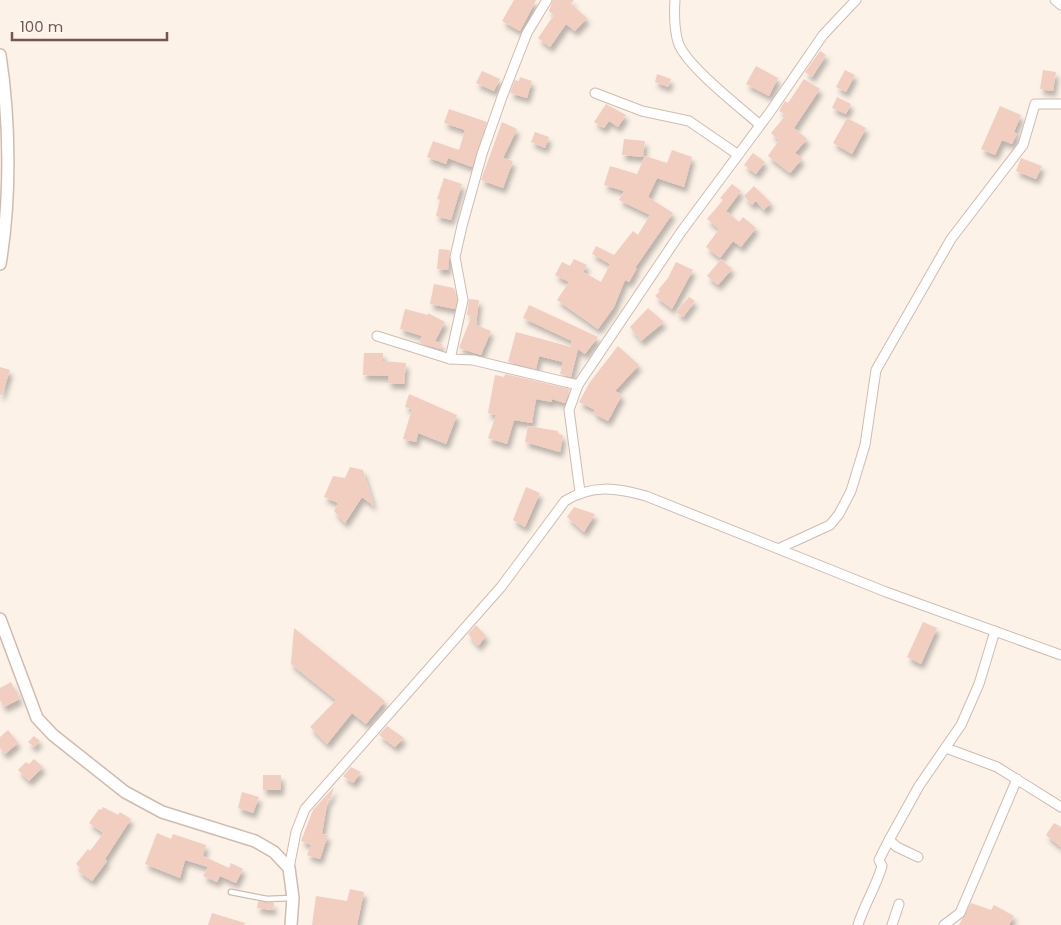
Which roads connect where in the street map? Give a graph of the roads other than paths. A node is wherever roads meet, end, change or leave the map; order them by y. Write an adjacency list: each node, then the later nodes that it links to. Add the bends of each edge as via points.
1 (547, 0): 13 (street, via 527,33 502,97 462,226 455,257 463,300)
2 (675, 0): 9 (street, via 678,44 715,85)
3 (856, 0): 9 (street, via 823,35)
4 (1055, 0): 5 (street)
5 (1061, 5)
6 (0, 55): 11 (street, via 5,90 7,172)
7 (595, 93): 10 (street, via 642,110 689,121)
8 (1061, 104): 16 (street, via 1035,104 1023,145 951,239 892,340 876,370 865,444 851,491 839,514 830,525)
9 (760, 125): 10 (street)
10 (737, 154): 14 (street)
11 (0, 264)
12 (377, 336): 13 (street)
13 (450, 359): 14 (street, via 473,360)
14 (578, 385): 15 (street, via 569,410)
15 (580, 492): 16 (street, via 619,488 637,493); 25 (street, via 565,501 500,587 305,809 296,832)
16 (780, 548): 18 (street, via 886,592)
17 (0, 619): 25 (street, via 32,711 53,735 125,792 162,812 254,841 274,852)
18 (995, 631): 19 (street); 20 (street, via 972,702)
19 (1061, 655)
20 (946, 748): 21 (street, via 997,767); 23 (street, via 919,786)
21 (1016, 778): 22 (street); 29 (street)
22 (1061, 807)
23 (889, 840): 24 (street); 31 (street, via 879,860 882,866)
24 (918, 857)
25 (289, 868): 27 (street)
26 (230, 892): 27 (lane, via 267,899)
27 (293, 898): 30 (street)
28 (899, 904): 32 (street)
29 (960, 913): 33 (street); 34 (street)
30 (291, 925)
31 (858, 925)
32 (892, 925)
33 (944, 925)
34 (957, 925)

